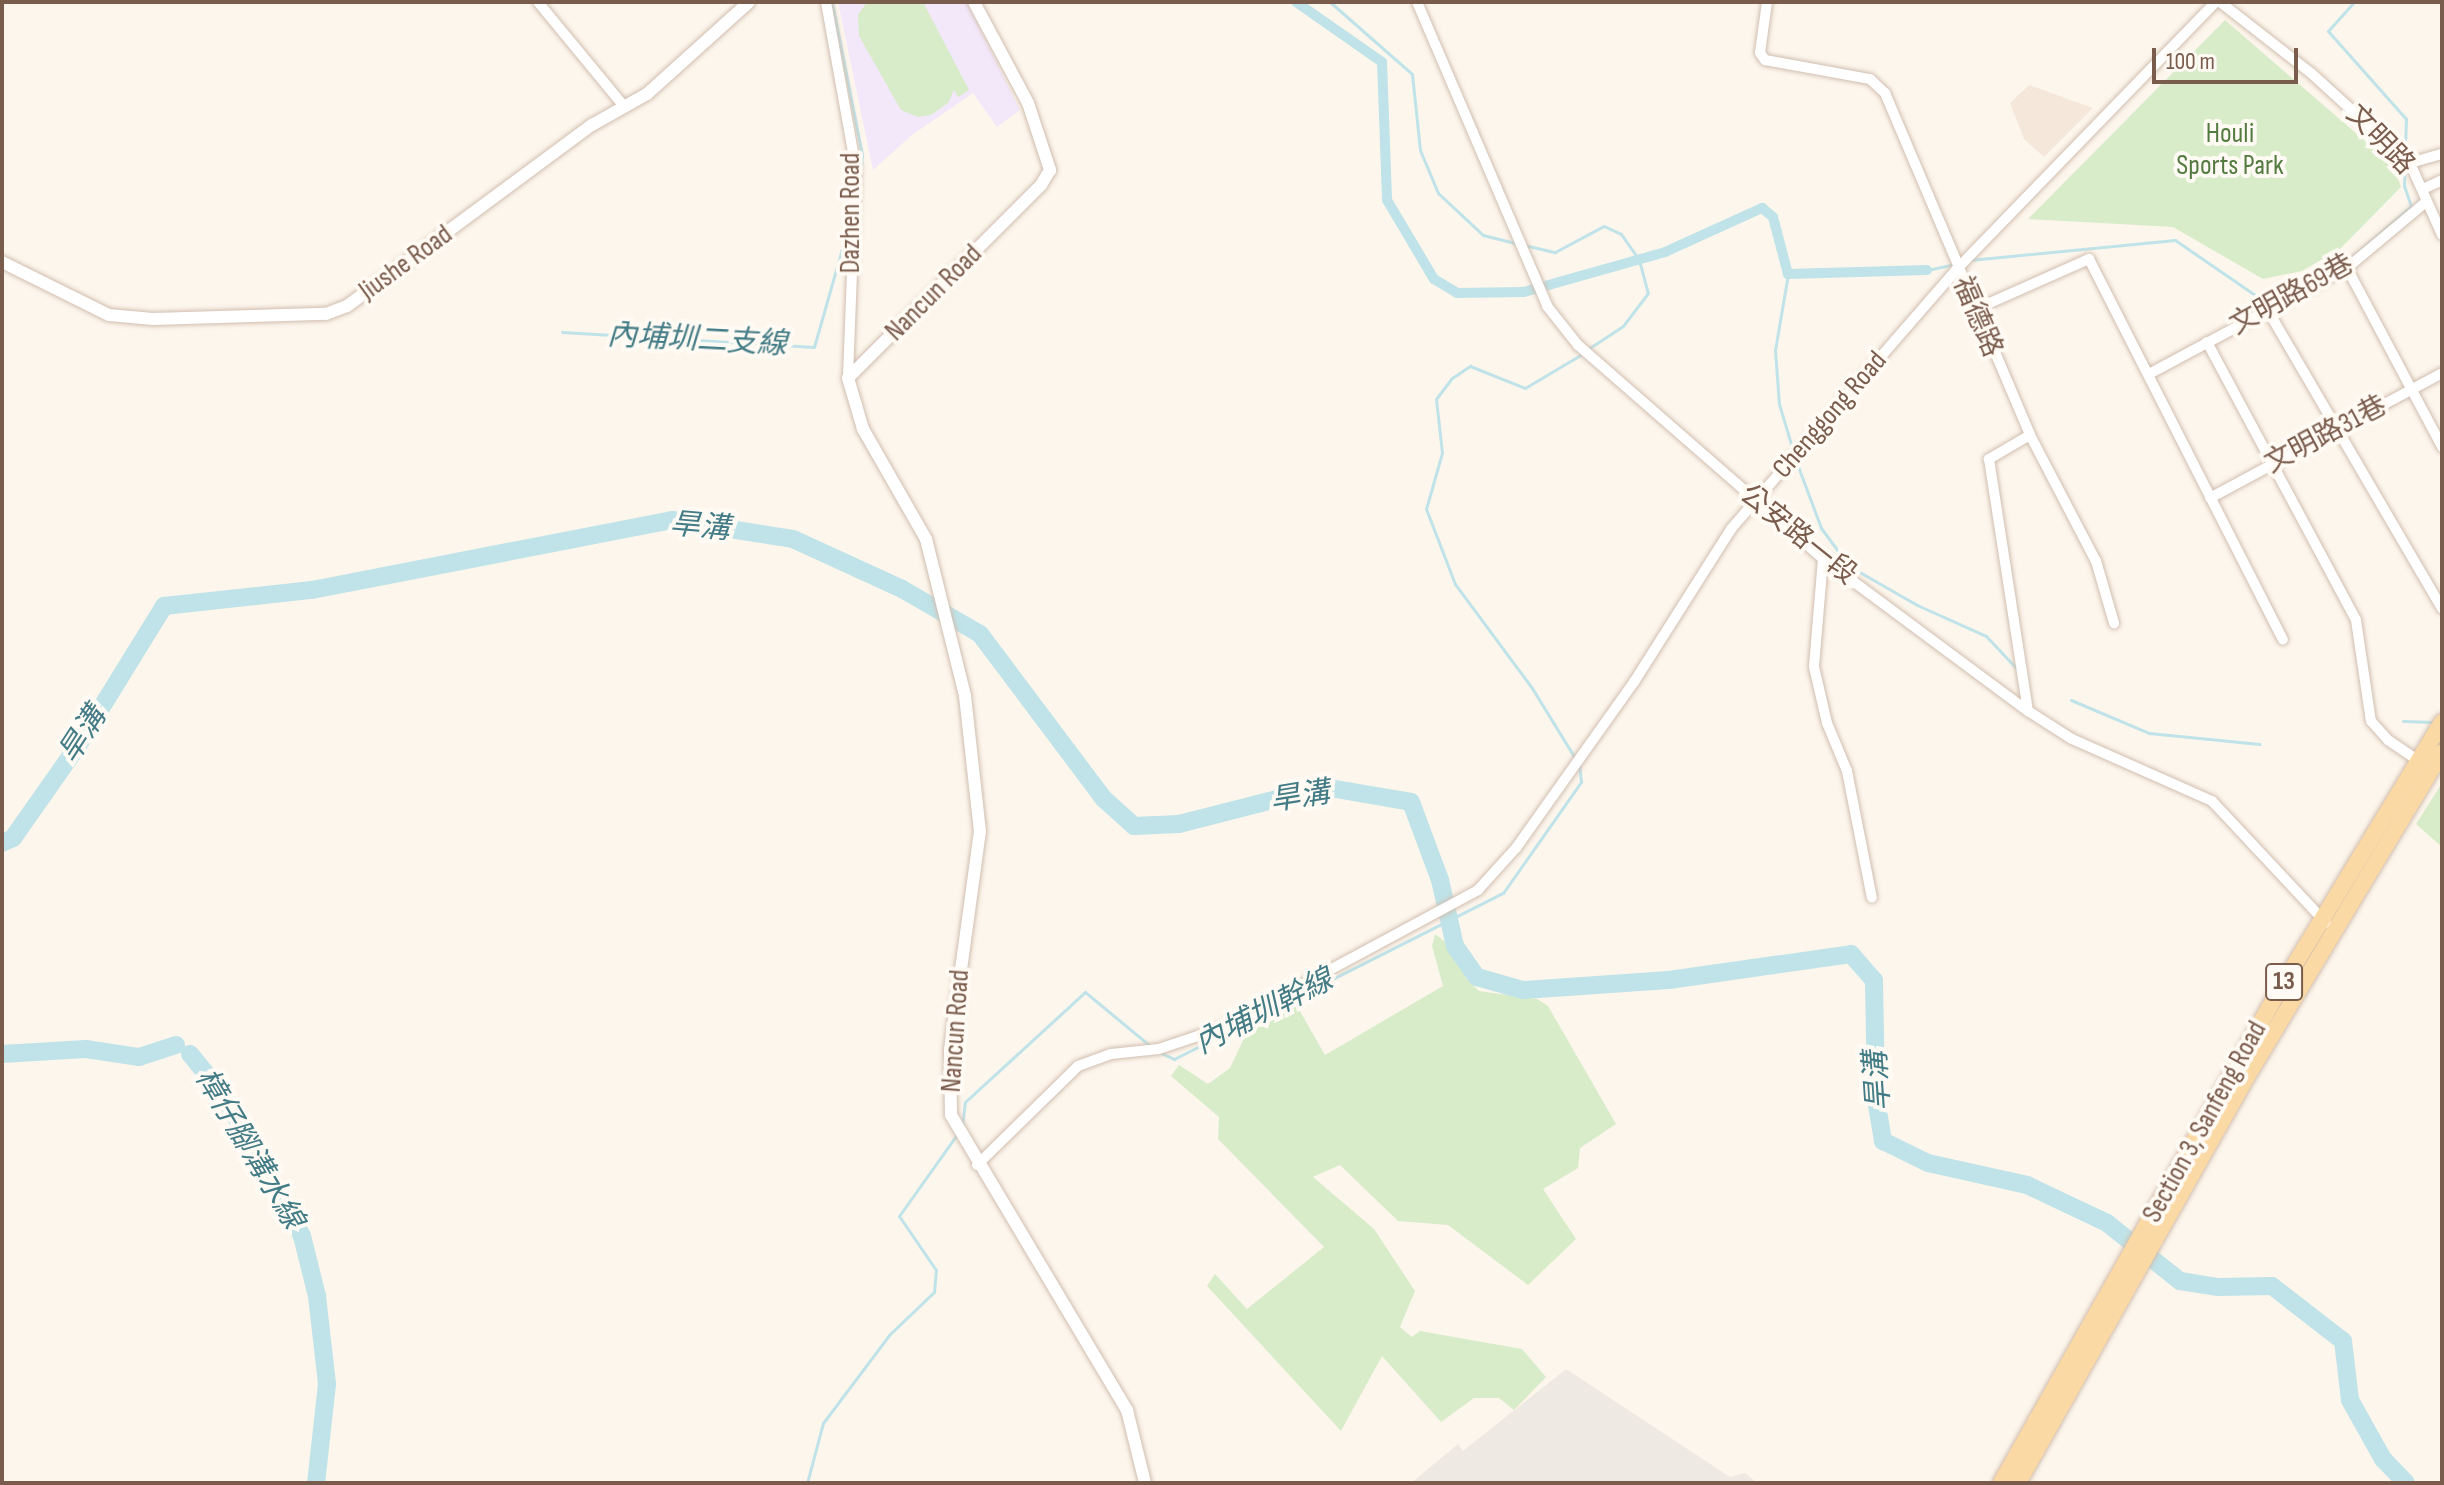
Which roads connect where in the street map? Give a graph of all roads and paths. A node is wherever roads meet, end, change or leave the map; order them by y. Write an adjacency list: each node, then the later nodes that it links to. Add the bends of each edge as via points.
1 (538, 2): 8 (street)
2 (749, 2): 8 (street, Jiushe Road, via 680,69)
3 (826, 2): 23 (street, Dazhen Road, via 856,168)
4 (974, 2): 23 (street, Nancun Road, via 1028,103 1050,170)
5 (1417, 2): 30 (street, 公安路一段, via 1547,306 1578,345)
6 (1767, 2): 17 (street, 福德路, via 1760,53 1765,60 1878,82 1952,249)
7 (2218, 2): 10 (street, 文明路, via 2311,73); 17 (street, Chenggong Road)
8 (623, 105): 15 (street, Jiushe Road, via 347,306 311,318 109,315)
9 (2442, 154): 10 (street)
10 (2410, 163): 12 (street, 文明路)
11 (2442, 180): 12 (street)
12 (2423, 189): 13 (street, 文明路)
13 (2426, 202): 14 (street, 文明路); 16 (street, 文明路69巷)
14 (2442, 235)
15 (2, 262)
16 (2347, 268): 18 (street, 文明路69巷); 24 (street)
17 (1956, 270): 19 (street, 福德路); 30 (street, Chenggong Road)
18 (2267, 309): 20 (street, 文明路69巷); 25 (street)
19 (1974, 310): 22 (street, via 2089,259); 26 (street, 福德路)
20 (2207, 342): 22 (street, 文明路69巷); 28 (street)
21 (2442, 373): 24 (street, 文明路31巷)
22 (2149, 374): 29 (street)
23 (848, 378): 41 (street, Nancun Road, via 863,429 926,539 951,627 980,831 948,1085 951,1115)
24 (2410, 390): 25 (street, 文明路31巷); 27 (street)
25 (2334, 430): 28 (street, 文明路31巷); 32 (street)
26 (2030, 435): 33 (street, 福德路, via 2096,561); 35 (street, via 1989,459)
27 (2442, 447)
28 (2271, 465): 29 (street, 文明路31巷); 38 (street, via 2356,620 2371,721)
29 (2210, 498): 34 (street)
30 (1755, 500): 31 (street, 公安路一段); 41 (street, Chenggong Road, via 1634,682 1499,870 1478,890 1222,1028 1159,1049 1111,1054 1078,1066)
31 (1823, 559): 35 (street, 公安路一段); 39 (street, via 1814,667 1827,723 1847,771)
32 (2442, 609)
33 (2114, 623)
34 (2283, 639)
35 (2028, 711): 40 (street, 公安路一段, via 2072,739 2212,801)
36 (2439, 732): 38 (main road, Section 3, Sanfeng Road / 13)
37 (2442, 752): 38 (main road, Section 3, Sanfeng Road / 13)
38 (2425, 765): 40 (main road, Section 3, Sanfeng Road / 13)
39 (1872, 898)
40 (2328, 924): 42 (main road, Section 3, Sanfeng Road / 13)
41 (977, 1165): 43 (street, Nancun Road, via 1127,1410)
42 (2132, 1268): 44 (main road, 13); 45 (main road, 13)
43 (1145, 1483)
44 (2001, 1483)
45 (2018, 1483)

